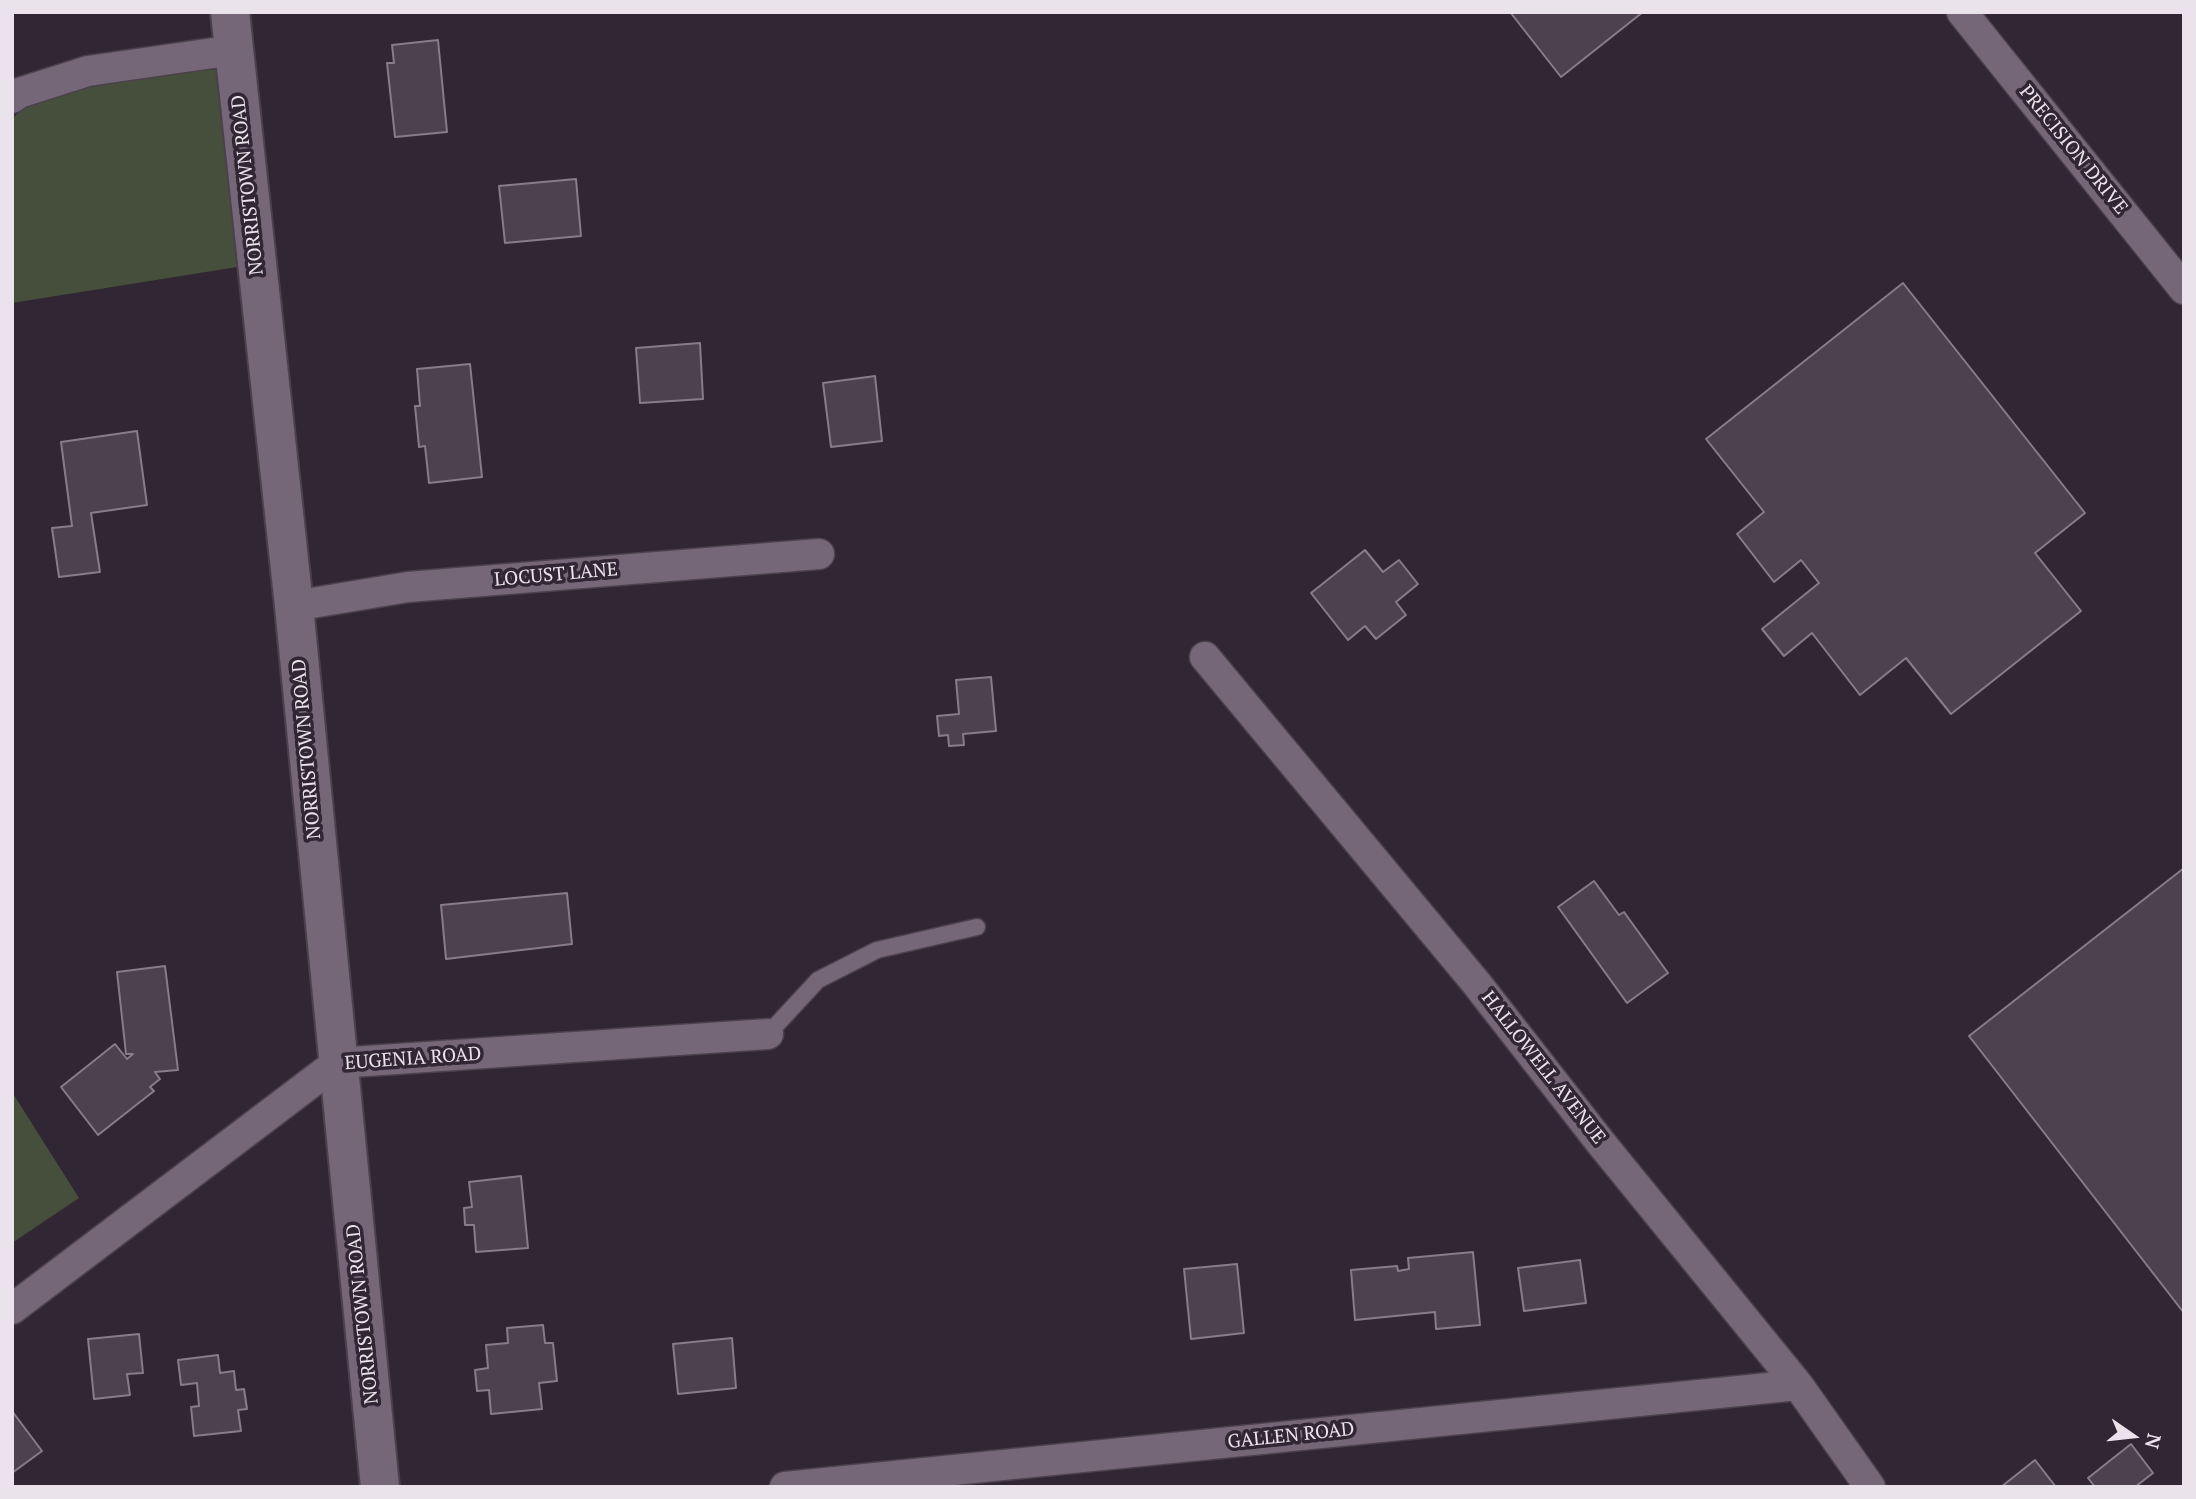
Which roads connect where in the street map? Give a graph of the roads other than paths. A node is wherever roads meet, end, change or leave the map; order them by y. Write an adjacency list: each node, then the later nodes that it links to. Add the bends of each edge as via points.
1 (230, 12): 3 (main road, NORRISTOWN ROAD)
2 (1962, 12): 5 (street, PRECISION DRIVE)
3 (234, 50): 4 (street, via 88,71); 7 (main road, NORRISTOWN ROAD)
4 (12, 98)
5 (2184, 289)
6 (819, 554): 7 (street, LOCUST LANE, via 408,587)
7 (293, 606): 11 (main road, NORRISTOWN ROAD)
8 (1205, 657): 13 (street, HALLOWELL AVENUE, via 1477,984)
9 (977, 927): 10 (lane, via 877,950 818,980)
10 (768, 1034): 11 (street, EUGENIA ROAD)
11 (337, 1063): 12 (street, EUGENIA ROAD); 14 (main road, NORRISTOWN ROAD)
12 (12, 1309)
13 (1798, 1385): 15 (street, GALLEN ROAD); 16 (street, HALLOWELL AVENUE)
14 (380, 1487)
15 (785, 1487)
16 (1870, 1487)

